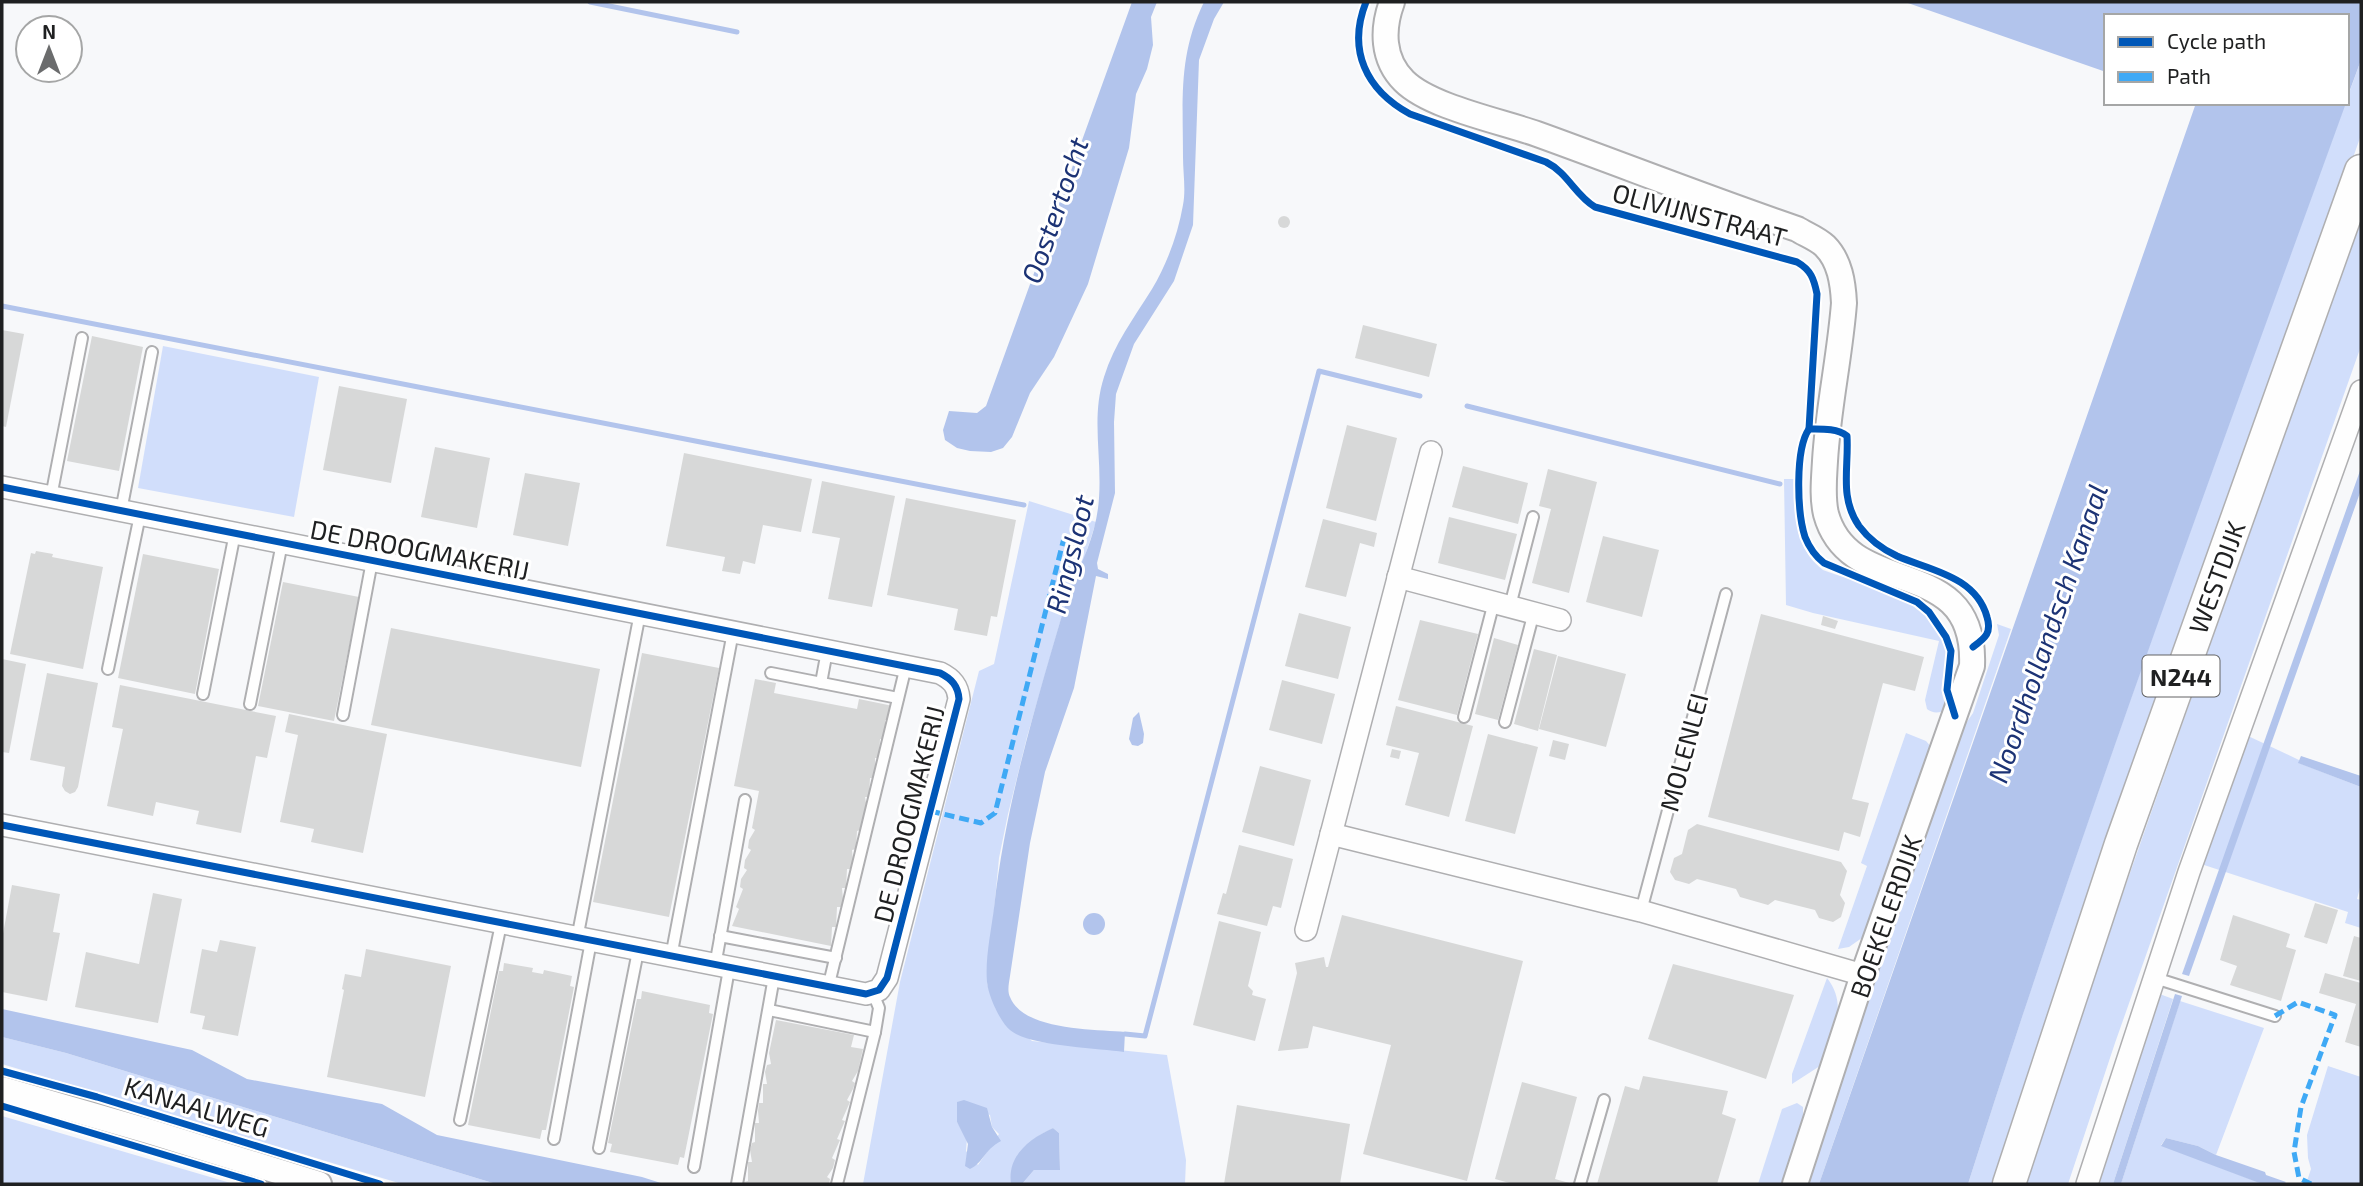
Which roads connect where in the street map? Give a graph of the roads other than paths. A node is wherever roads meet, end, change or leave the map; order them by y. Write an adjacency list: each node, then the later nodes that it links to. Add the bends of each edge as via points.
1 (1392, 2): 21 (street, OLIVIJNSTRAAT, via 1385,43 1394,67 1412,88 1797,229 1825,246 1837,265 1844,303 1827,429 1823,495 1827,516 1849,553 1873,567 1928,586 1947,599 1967,623)
2 (2361, 171): 64 (main road, WESTDIJK / N244, via 2126,831)
3 (82, 338): 8 (lane)
4 (152, 352): 9 (lane)
5 (2361, 391): 47 (street, via 2193,859)
6 (1431, 452): 14 (street)
7 (2, 487): 8 (street, DE DROOGMAKERIJ)
8 (51, 497): 9 (street, DE DROOGMAKERIJ)
9 (130, 513): 11 (street, DE DROOGMAKERIJ); 24 (lane)
10 (1533, 517): 16 (lane)
11 (235, 533): 12 (street, DE DROOGMAKERIJ); 27 (lane)
12 (282, 543): 13 (street, DE DROOGMAKERIJ); 29 (lane, DE DROOGMAKERIJ)
13 (372, 561): 18 (street, DE DROOGMAKERIJ); 30 (lane, DE DROOGMAKERIJ)
14 (1398, 577): 16 (street); 35 (street)
15 (1726, 594): 36 (lane, MOLENLEI)
16 (1502, 604): 17 (street); 31 (lane)
17 (1534, 612): 19 (street); 32 (lane)
18 (640, 613): 20 (street, DE DROOGMAKERIJ); 40 (lane)
19 (1560, 620)
20 (733, 632): 22 (street, DE DROOGMAKERIJ); 42 (lane)
21 (1973, 647): 45 (street, BOEKELERDIJK, via 1968,678)
22 (827, 650): 23 (street, DE DROOGMAKERIJ); 26 (lane)
23 (906, 666): 28 (lane, DE DROOGMAKERIJ); 49 (street, DE DROOGMAKERIJ, via 950,678 959,699 887,978)
24 (108, 669)
25 (771, 673): 26 (lane, DE DROOGMAKERIJ)
26 (821, 682): 28 (lane, DE DROOGMAKERIJ)
27 (203, 694)
28 (898, 698): 43 (lane, DE DROOGMAKERIJ)
29 (250, 704)
30 (343, 715)
31 (1464, 717)
32 (1505, 723)
33 (745, 800): 39 (lane)
34 (2, 825): 37 (street)
35 (1331, 834): 36 (street); 38 (street)
36 (1641, 911): 45 (street)
37 (501, 924): 40 (street); 55 (lane)
38 (1306, 930)
39 (720, 936): 43 (lane); 44 (lane)
40 (584, 940): 41 (street); 56 (lane)
41 (639, 951): 42 (street); 57 (lane)
42 (671, 957): 44 (street)
43 (836, 958): 48 (lane, DE DROOGMAKERIJ)
44 (722, 967): 46 (street); 58 (lane)
45 (1863, 975): 63 (street, BOEKELERDIJK)
46 (774, 977): 48 (street); 50 (lane)
47 (2155, 978): 51 (lane); 65 (street)
48 (828, 988): 49 (street)
49 (873, 993): 52 (lane, via 879,1008)
50 (769, 1010): 52 (lane); 60 (lane)
51 (2275, 1016)
52 (875, 1032): 61 (lane)
53 (2, 1090): 59 (street, KANAALWEG)
54 (1604, 1100): 62 (lane)
55 (460, 1120)
56 (554, 1139)
57 (599, 1149)
58 (694, 1167)
59 (319, 1184)
60 (737, 1184)
61 (837, 1184)
62 (1580, 1184)
63 (1795, 1184)
64 (2009, 1184)
65 (2087, 1184)

